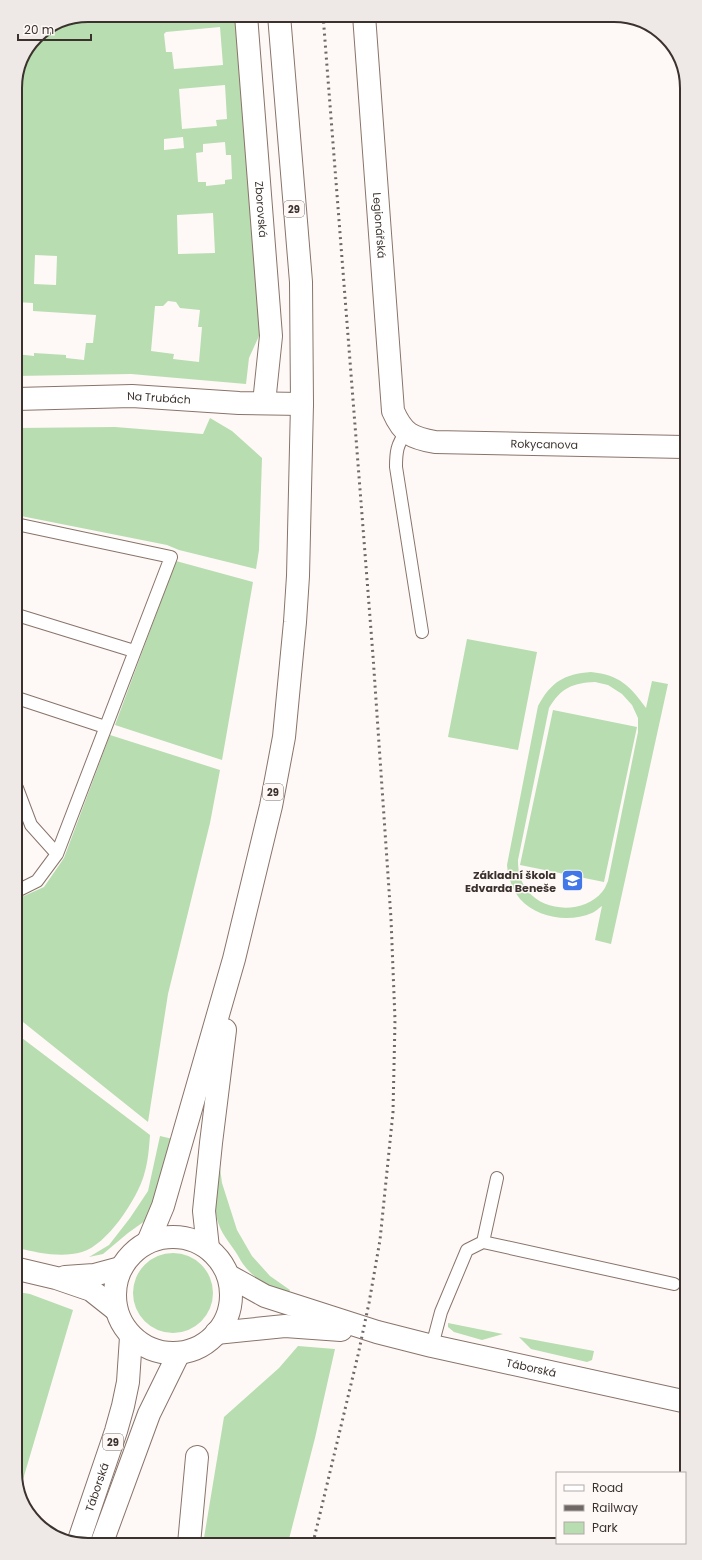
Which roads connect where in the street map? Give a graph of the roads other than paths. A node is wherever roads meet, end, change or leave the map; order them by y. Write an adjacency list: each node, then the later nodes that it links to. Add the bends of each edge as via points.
1 (247, 22): 5 (main road, Zborovská, via 271,336)
2 (280, 22): 6 (main road, 29, via 301,282)
3 (365, 22): 7 (main road, Legionářská, via 393,411 397,422)
4 (22, 399): 5 (main road, Na Trubách, via 132,396)
5 (264, 404): 6 (main road, Na Trubách)
6 (302, 404): 18 (main road, 29, via 298,576 284,737 271,806)
7 (406, 432): 8 (main road, Rokycanova, via 418,439 436,442); 11 (lane, via 396,451 396,466)
8 (680, 447)
9 (22, 525): 12 (lane, via 171,558)
10 (22, 617): 12 (lane)
11 (422, 632)
12 (134, 651): 14 (lane)
13 (22, 700): 14 (lane)
14 (105, 727): 16 (lane)
15 (22, 801): 16 (lane, via 31,825)
16 (56, 854): 17 (lane, via 37,881)
17 (22, 888)
18 (234, 959): 20 (main road, 29, via 163,1206); 22 (main road, 29, via 204,1211)
19 (496, 1178): 21 (lane)
20 (148, 1242): 22 (main road, via 168,1236 189,1239); 23 (main road, via 131,1253)
21 (483, 1242): 27 (lane); 32 (lane, via 467,1250 441,1312)
22 (208, 1248): 25 (main road, via 221,1259)
23 (120, 1268): 26 (main road, via 94,1275); 28 (main road, via 114,1289)
24 (22, 1270): 26 (main road)
25 (231, 1277): 29 (main road, Táborská, via 265,1296); 30 (main road, via 232,1295 229,1310)
26 (56, 1278): 28 (main road, via 91,1290)
27 (674, 1284)
28 (115, 1309): 31 (main road)
29 (377, 1332): 30 (main road, Táborská, via 285,1326); 32 (main road, Táborská)
30 (216, 1333): 33 (main road, via 201,1346)
31 (131, 1337): 33 (main road, via 157,1351); 36 (main road, Táborská / 29, via 128,1382 123,1406)
32 (432, 1346): 34 (main road, Táborská)
33 (178, 1353): 37 (main road, Táborská / 29, via 149,1414)
34 (680, 1400)
35 (197, 1457): 38 (main road)
36 (80, 1538)
37 (104, 1538)
38 (190, 1538)

